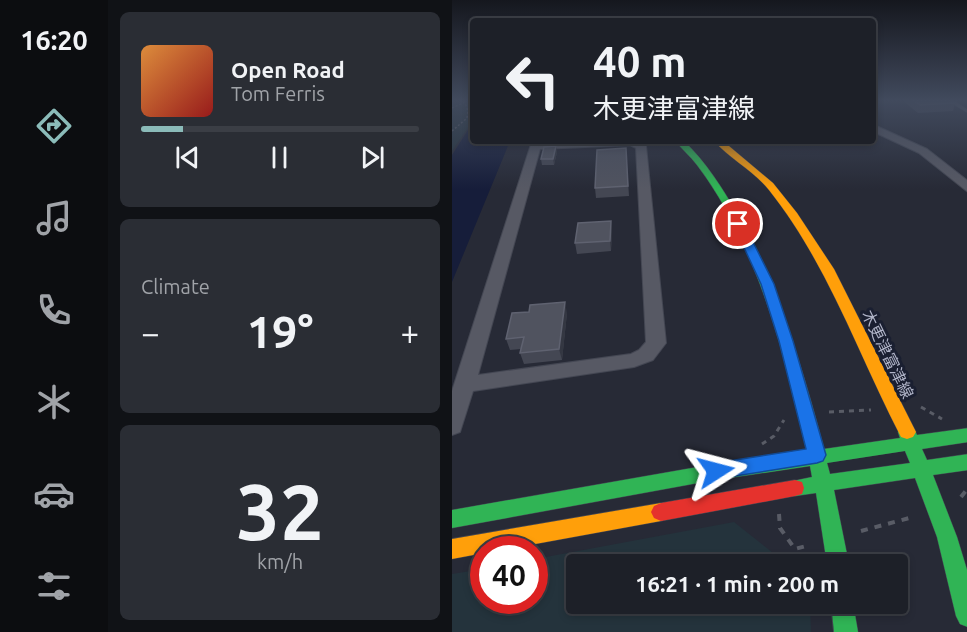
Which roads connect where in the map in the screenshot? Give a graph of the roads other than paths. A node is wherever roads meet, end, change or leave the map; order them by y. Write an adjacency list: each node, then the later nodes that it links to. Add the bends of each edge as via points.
1 (877, 129): 6 (street, via 923,151)
2 (537, 144): 7 (street)
3 (636, 144): 7 (street, via 641,146 656,342 646,355 634,360)
4 (682, 144): 11 (main road, via 706,170 749,241 768,284)
5 (722, 144): 10 (main road, 木更津富津線, via 770,185 828,269)
6 (968, 188)
7 (466, 384): 8 (street)
8 (452, 426)
9 (968, 435): 10 (main road)
10 (912, 442): 11 (main road); 13 (main road, 木更津富津線)
11 (817, 455): 14 (main road); 15 (main road)
12 (968, 462): 13 (main road)
13 (922, 469): 14 (main road); 19 (main road, 木更津富津線, via 947,537)
14 (824, 484): 16 (main road); 17 (main road)
15 (452, 519)
16 (452, 549)
17 (836, 554)
18 (844, 614): 20 (main road)
19 (968, 616)
20 (846, 632)

